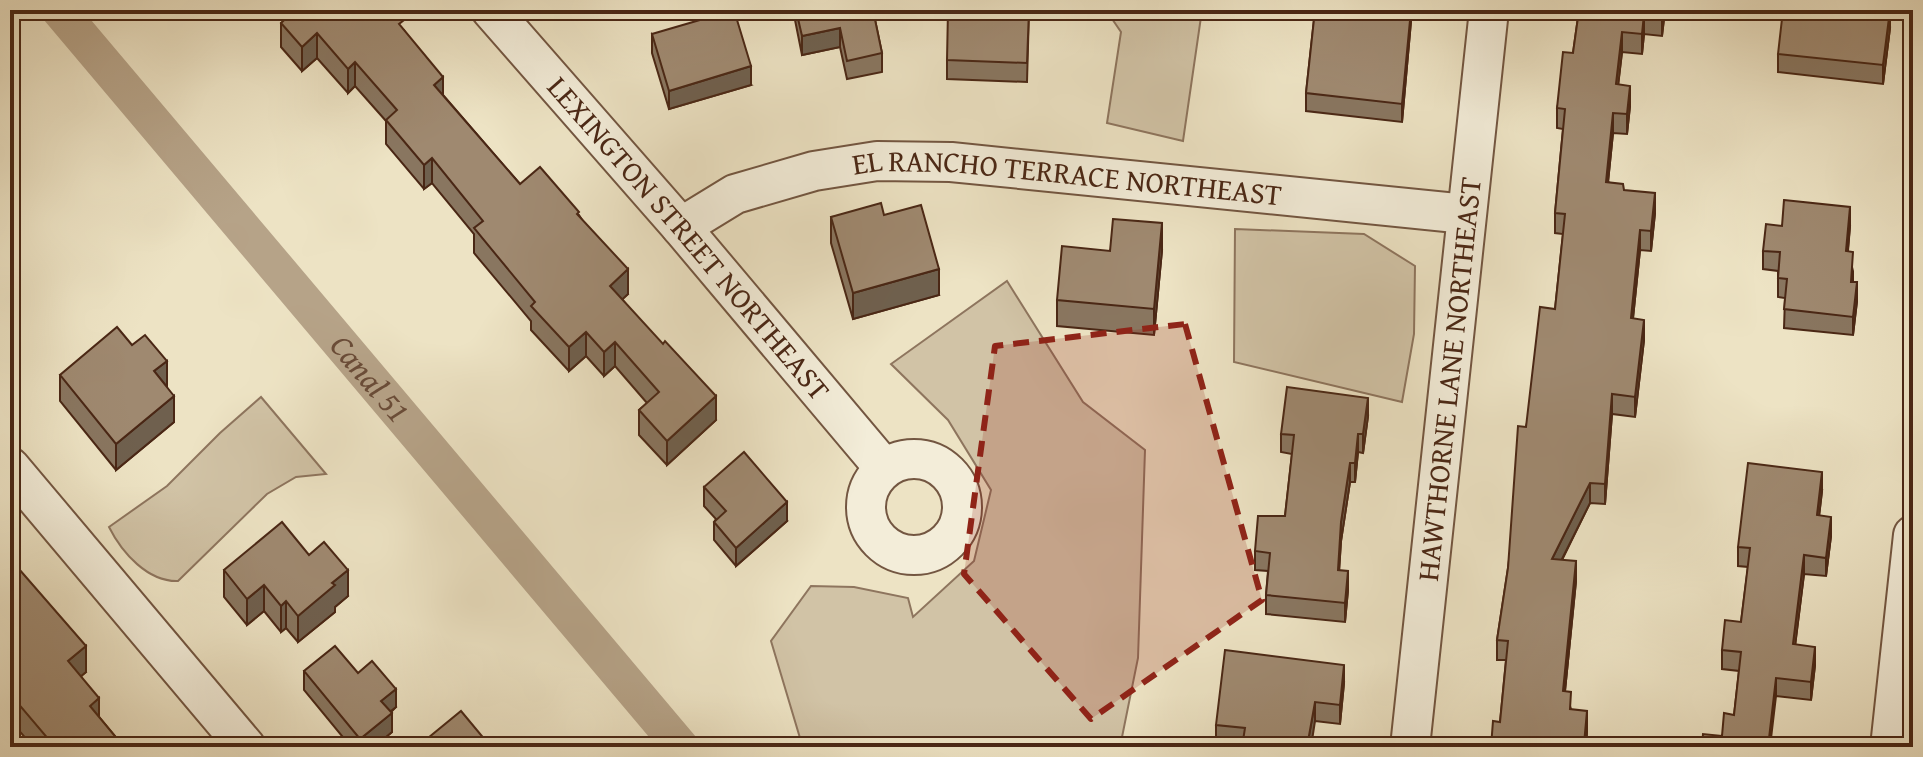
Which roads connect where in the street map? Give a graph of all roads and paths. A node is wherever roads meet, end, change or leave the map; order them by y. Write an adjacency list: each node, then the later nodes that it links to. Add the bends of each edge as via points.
1 (491, 10): 4 (street, LEXINGTON STREET NORTHEAST)
2 (1489, 10): 3 (street, HAWTHORNE LANE NORTHEAST)
3 (1466, 214): 4 (street, EL RANCHO TERRACE NORTHEAST, via 951,162 877,161 814,171 735,194); 9 (street, HAWTHORNE LANE NORTHEAST)
4 (681, 227): 6 (street, LEXINGTON STREET NORTHEAST)
5 (10, 467): 8 (street)
6 (884, 468)
7 (1913, 535): 10 (street)
8 (246, 747)
9 (1410, 747)
10 (1890, 747)

